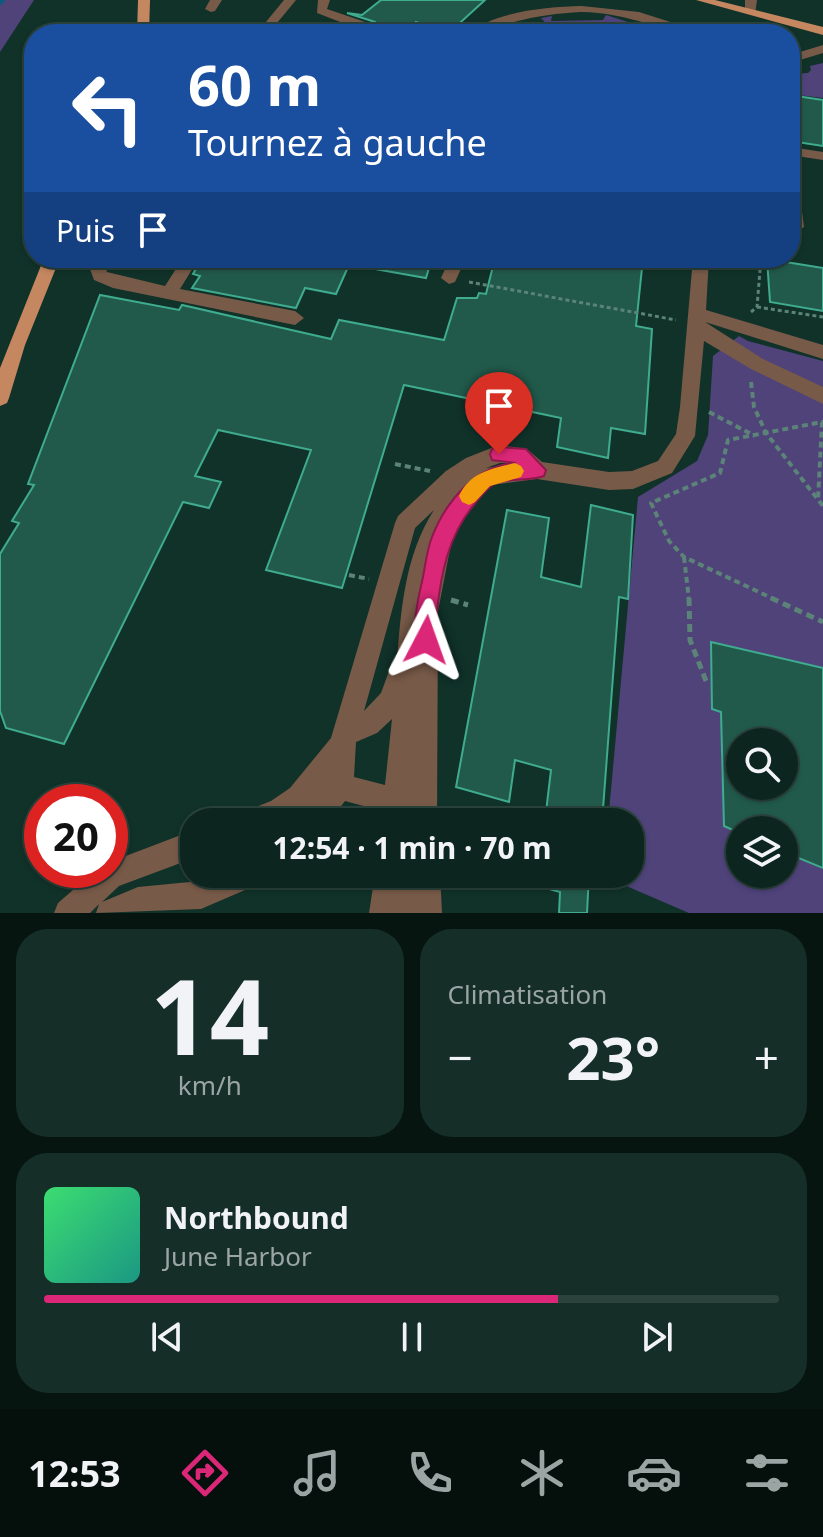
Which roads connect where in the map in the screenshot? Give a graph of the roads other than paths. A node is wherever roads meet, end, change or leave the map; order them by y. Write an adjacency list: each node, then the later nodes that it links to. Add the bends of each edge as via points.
1 (144, 0): 7 (main road)
2 (290, 0): 8 (lane)
3 (324, 0): 9 (lane, via 321,11)
4 (702, 0): 6 (main road)
5 (593, 5): 10 (lane); 11 (lane)
6 (751, 6): 12 (main road)
7 (143, 24)
8 (270, 24)
9 (361, 24)
10 (496, 24)
11 (666, 24)
12 (823, 29)
13 (823, 49): 15 (lane)
14 (823, 57): 16 (lane)
15 (800, 59)
16 (800, 61)
17 (800, 153): 18 (lane)
18 (823, 156)
19 (49, 268): 28 (main road)
20 (97, 268): 25 (lane, via 100,276 113,282)
21 (185, 268): 25 (lane)
22 (454, 268): 24 (lane)
23 (701, 268): 27 (lane)
24 (449, 278)
25 (169, 293): 26 (lane)
26 (295, 318)
27 (698, 322): 29 (lane); 31 (lane, via 757,364); 33 (lane, via 685,436 665,467 650,475 609,481)
28 (16, 345): 30 (main road); 32 (main road)
29 (823, 352)
30 (0, 374)
31 (823, 396)
32 (0, 398)
33 (537, 470): 34 (lane); 36 (lane, via 520,455 499,454 473,464 406,523)
34 (484, 479): 35 (lane, via 471,479 438,516 414,591); 42 (lane, via 441,540 427,611)
35 (410, 637): 36 (lane, via 395,695 381,715); 41 (lane)
36 (344, 738): 37 (lane); 38 (lane, via 304,793)
37 (340, 787): 39 (lane); 40 (lane)
38 (282, 808)
39 (323, 808)
40 (383, 808)
41 (400, 808)
42 (423, 808)
43 (180, 849): 48 (lane, via 110,876)
44 (217, 888): 49 (lane, via 201,895 138,901)
45 (390, 888): 50 (lane)
46 (400, 888): 51 (lane)
47 (427, 888): 52 (lane)
48 (68, 913)
49 (110, 913)
50 (383, 913)
51 (411, 913)
52 (428, 913)

